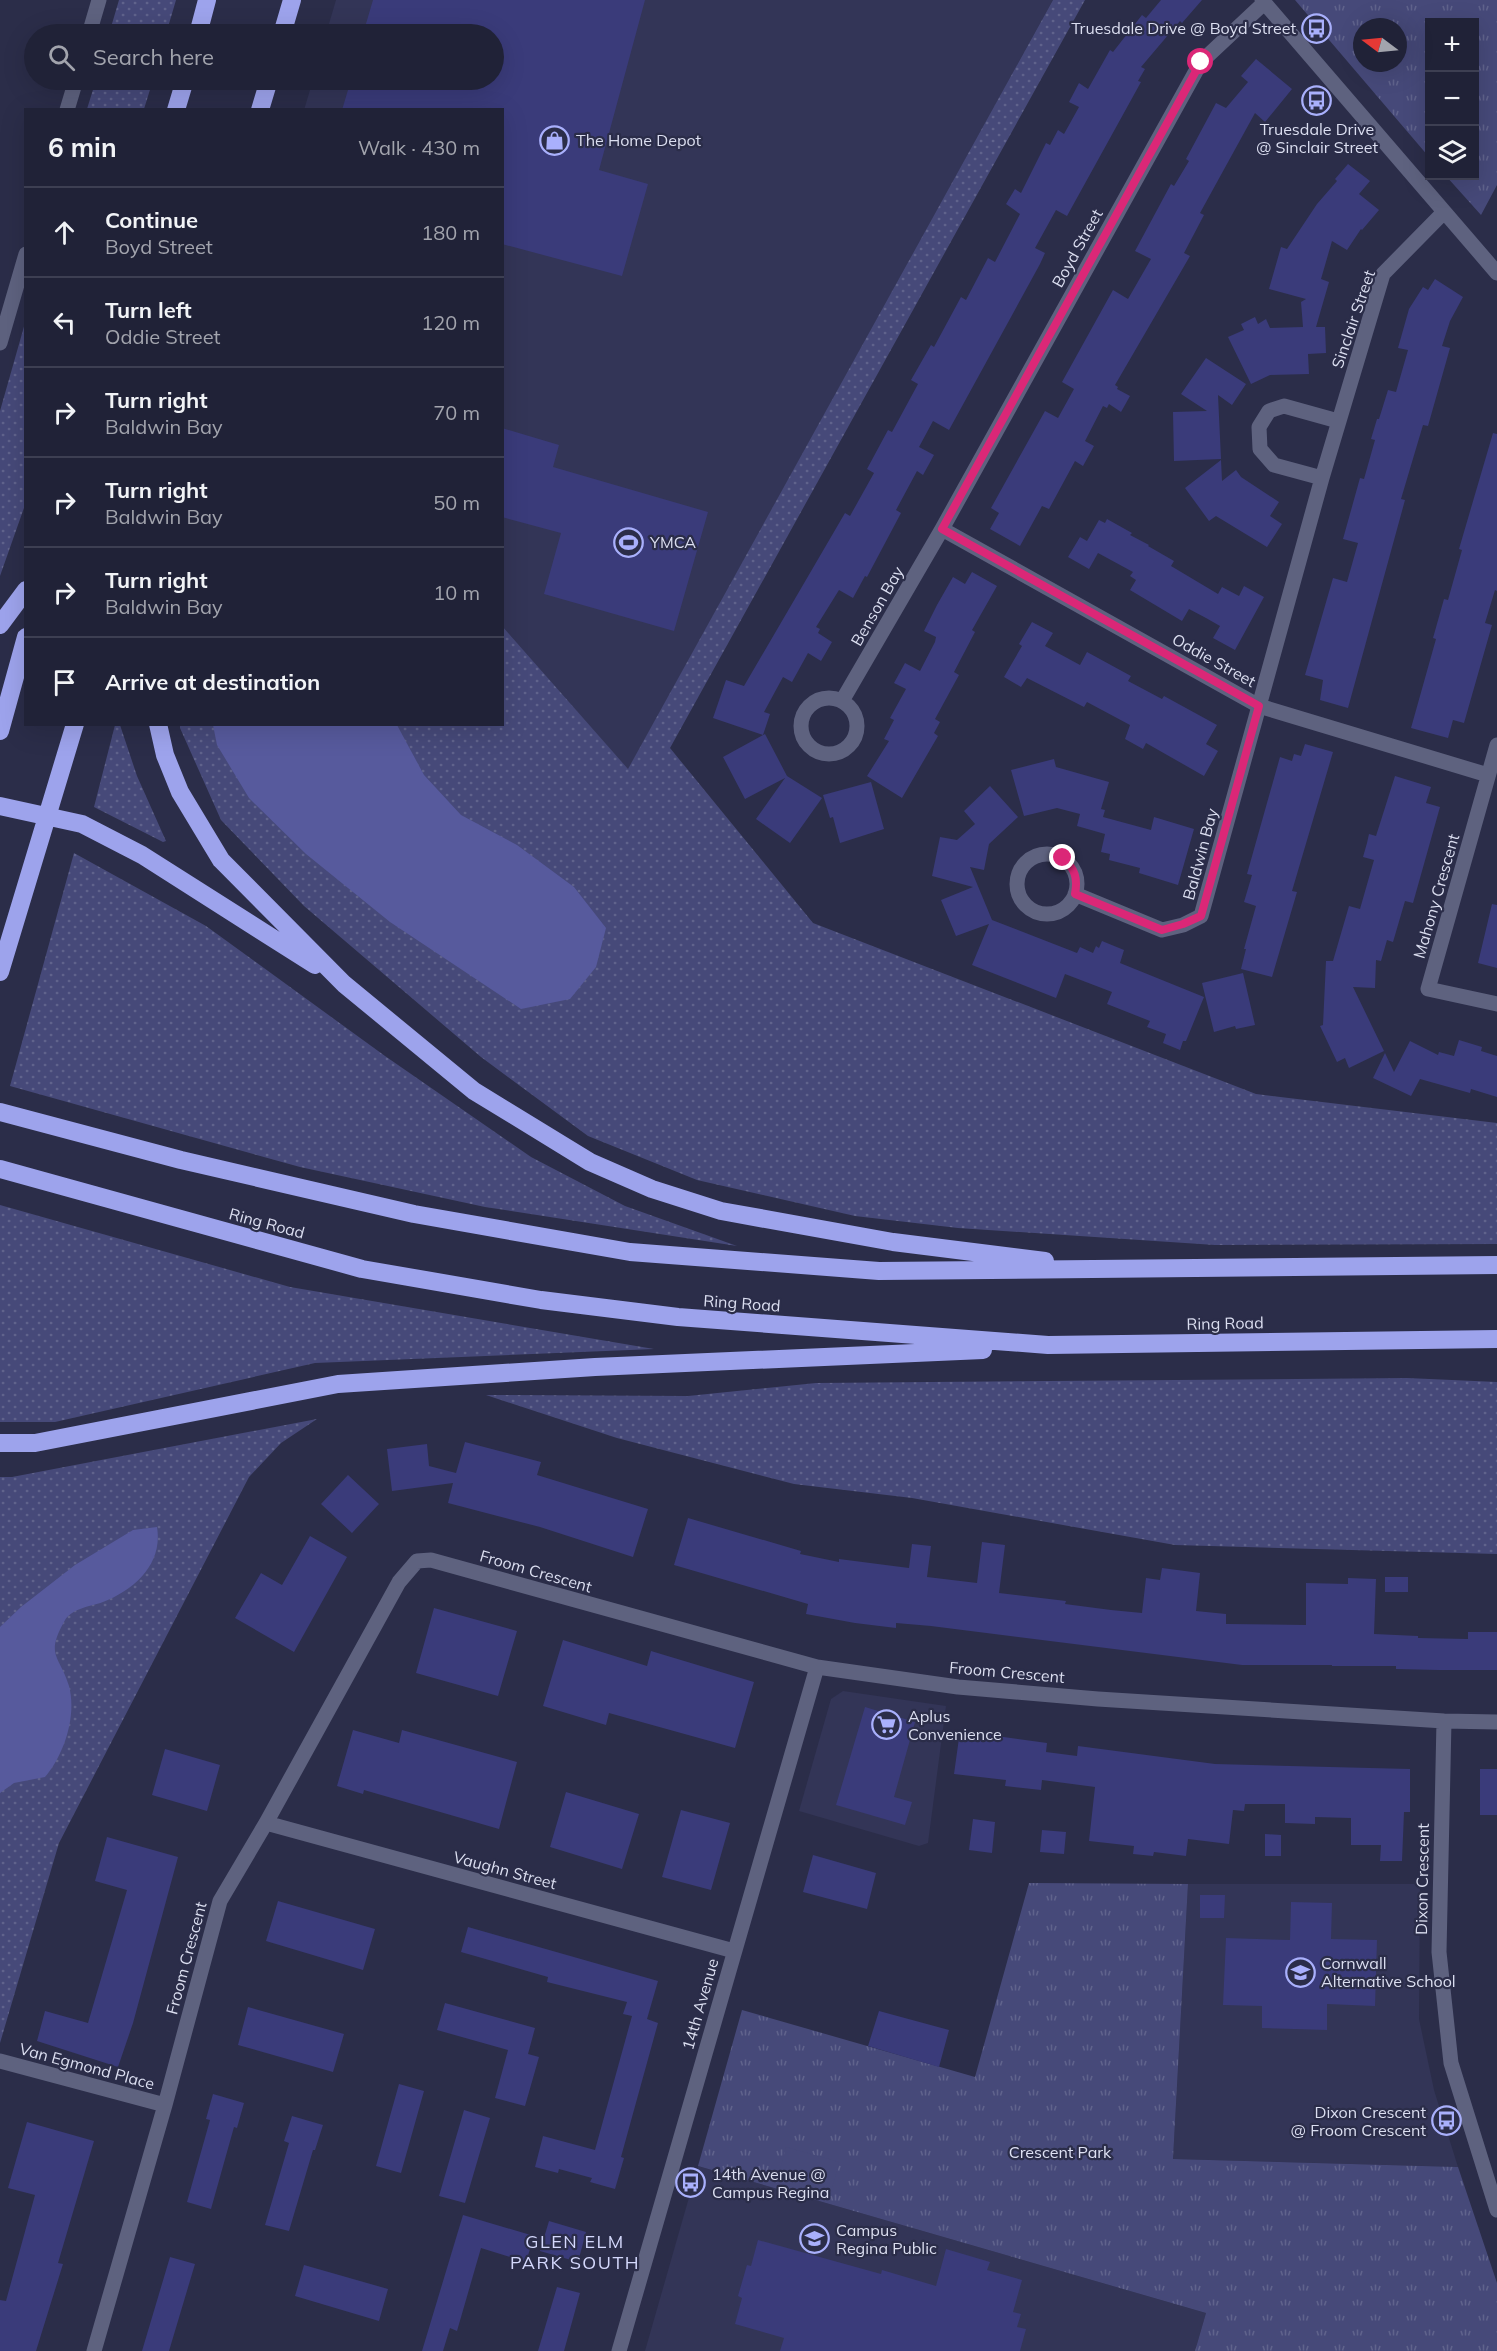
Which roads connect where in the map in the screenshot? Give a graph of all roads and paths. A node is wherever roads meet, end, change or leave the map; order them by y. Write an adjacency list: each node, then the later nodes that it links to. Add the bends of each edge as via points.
1 (99, 0): 5 (street)
2 (207, 0): 6 (highway)
3 (292, 0): 7 (highway)
4 (1263, 1): 14 (street); 20 (street, Boyd Street, via 1201,62)
5 (92, 24)
6 (201, 24)
7 (285, 24)
8 (73, 90): 11 (street)
9 (182, 90): 12 (highway)
10 (265, 90): 13 (highway)
11 (68, 108)
12 (177, 108)
13 (261, 108)
14 (1443, 213): 16 (street); 18 (street, Sinclair Street, via 1383,274)
15 (24, 261): 17 (street)
16 (1497, 273)
17 (0, 343)
18 (1338, 421): 19 (street, Sinclair Street); 19 (street, via 1284,406 1269,411 1259,427 1260,449 1274,465)
19 (1322, 478): 25 (street, Sinclair Street)
20 (942, 529): 24 (street, Benson Bay); 25 (street, Oddie Street)
21 (24, 593): 22 (highway)
22 (0, 625)
23 (24, 644): 28 (highway)
24 (843, 701)
25 (1259, 706): 30 (street, Oddie Street); 33 (street, Baldwin Bay, via 1201,916 1162,930)
26 (74, 726): 32 (highway)
27 (158, 726): 35 (highway, via 180,792 221,860)
28 (0, 731)
29 (1497, 745): 30 (street, Mahony Crescent)
30 (1488, 775): 36 (street, Mahony Crescent, via 1428,989)
31 (0, 806): 32 (highway)
32 (46, 815): 34 (highway); 35 (highway, via 82,824 142,855)
33 (1075, 894)
34 (0, 972)
35 (344, 984): 40 (highway, via 474,1091 590,1162 652,1189 721,1211 893,1242)
36 (1497, 1004)
37 (0, 1112): 40 (highway, via 181,1160 414,1214 630,1252 879,1271)
38 (0, 1169): 42 (highway, Ring Road, via 362,1269 541,1300 678,1317)
39 (1497, 1265): 40 (highway)
40 (1121, 1270)
41 (1497, 1339): 42 (highway, Ring Road)
42 (1048, 1345): 43 (highway, via 338,1384 35,1443)
43 (0, 1443)
44 (817, 1667): 45 (street, Froom Crescent, via 970,1688); 47 (street, Froom Crescent, via 431,1560 417,1561 399,1582); 48 (street, 14th Avenue)
45 (1444, 1721): 46 (street, Froom Crescent); 51 (street, Dixon Crescent, via 1439,1952 1451,2063)
46 (1497, 1722)
47 (266, 1823): 48 (street, Vaughn Street); 50 (street, Froom Crescent, via 220,1900)
48 (734, 1951): 53 (street, 14th Avenue)
49 (0, 2061): 50 (street, Van Egmond Place)
50 (165, 2105): 52 (street, Froom Crescent)
51 (1497, 2210)
52 (94, 2351)
53 (619, 2351)

